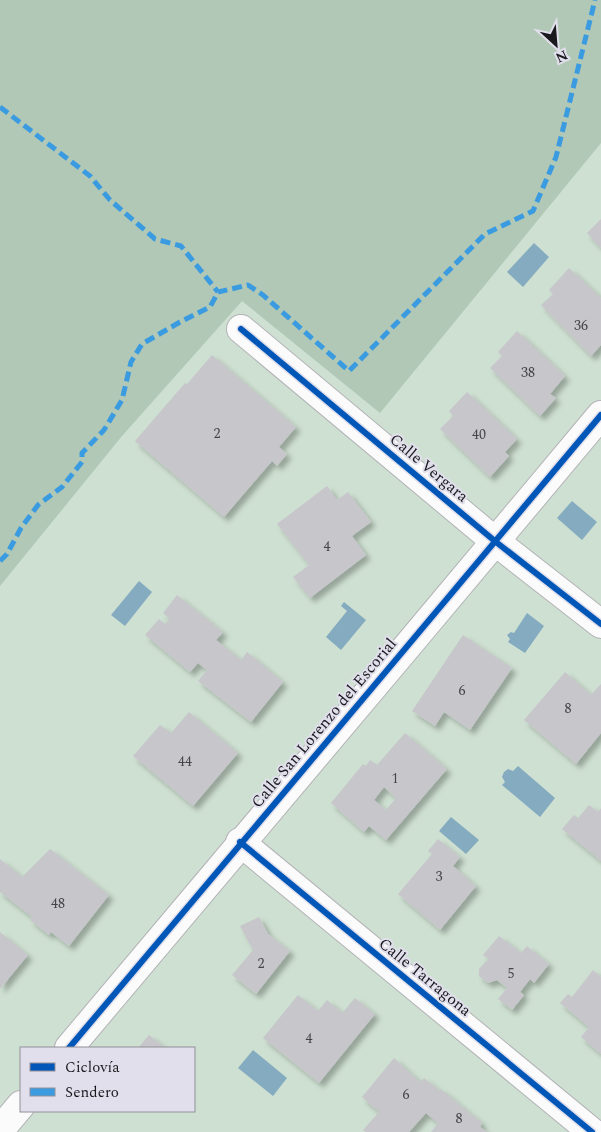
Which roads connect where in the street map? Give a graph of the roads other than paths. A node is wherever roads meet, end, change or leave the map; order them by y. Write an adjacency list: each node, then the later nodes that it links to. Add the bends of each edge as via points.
1 (241, 329): 3 (street, Calle Vergara)
2 (601, 415): 3 (street, Calle San Lorenzo del Escorial)
3 (496, 542): 4 (street, Calle Vergara); 5 (street, Calle San Lorenzo del Escorial)
4 (601, 624)
5 (240, 842): 6 (street, Calle San Lorenzo del Escorial); 9 (street, Calle Tarragona)
6 (70, 1047)
7 (20, 1106): 8 (street)
8 (0, 1130)
9 (592, 1132)

